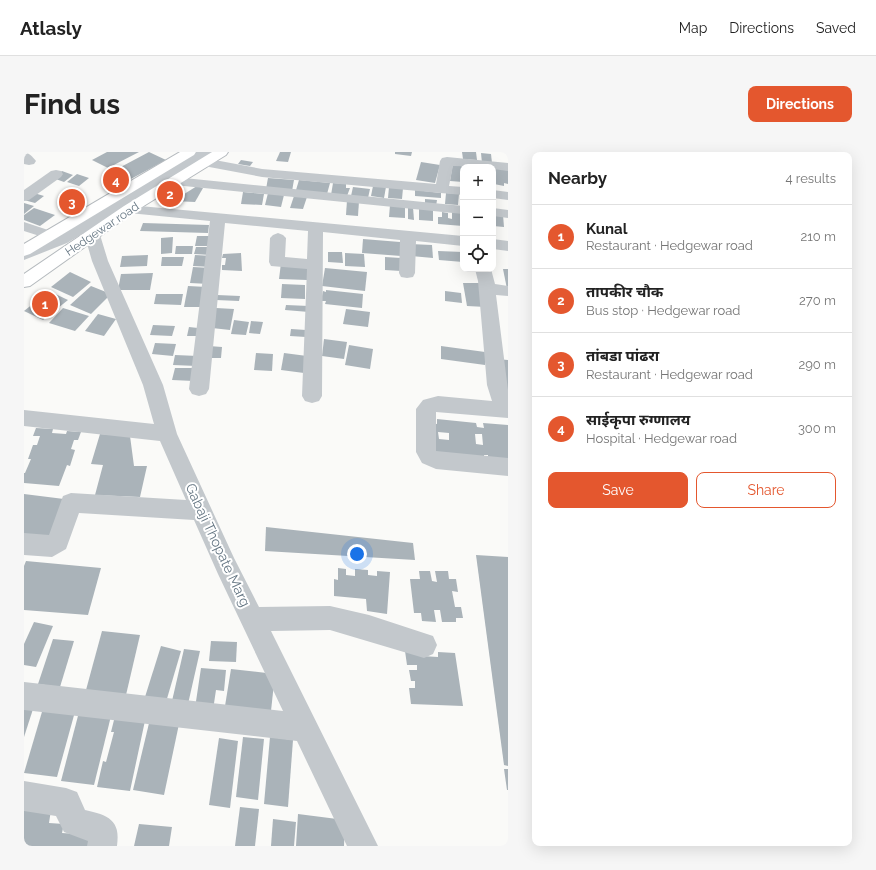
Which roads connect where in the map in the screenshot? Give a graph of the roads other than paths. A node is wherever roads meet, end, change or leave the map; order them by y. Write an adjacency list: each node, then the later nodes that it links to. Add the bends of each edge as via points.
1 (197, 156): 6 (main road, Hedgewar road); 7 (street, via 262,173); 17 (main road, Hedgewar road)
2 (474, 164): 7 (street, via 447,161)
3 (496, 166): 4 (street)
4 (508, 167)
5 (56, 174): 11 (street)
6 (174, 181): 12 (main road, Hedgewar road); 13 (street)
7 (442, 188): 8 (street)
8 (460, 190)
9 (496, 194): 10 (street)
10 (508, 196)
11 (24, 198)
12 (129, 209): 16 (street); 17 (main road, Hedgewar road)
13 (460, 210)
14 (496, 212): 15 (street)
15 (508, 214)
16 (218, 217): 19 (street); 37 (street)
17 (89, 224): 21 (main road, Hedgewar road); 32 (main road, Hedgewar road); 41 (street, Gabaji Thopate Marg, via 100,261 153,385)
18 (24, 226): 21 (street)
19 (316, 226): 20 (street); 28 (street)
20 (408, 235): 23 (street); 31 (street)
21 (55, 237): 26 (main road, Hedgewar road); 27 (street); 29 (street, via 45,258)
22 (278, 238): 28 (street, via 277,262)
23 (460, 241)
24 (496, 244): 25 (street)
25 (508, 246)
26 (24, 251)
27 (24, 255)
28 (316, 264): 38 (street)
29 (24, 272)
30 (483, 272): 33 (street)
31 (407, 273)
32 (24, 282)
33 (486, 288): 34 (street); 35 (street)
34 (508, 291)
35 (491, 320): 36 (street); 39 (street, via 497,385)
36 (508, 322)
37 (199, 389)
38 (312, 396)
39 (505, 406): 42 (street, via 430,405 426,409 426,452 429,457 436,460)
40 (24, 418): 41 (street)
41 (168, 434): 43 (street, Gabaji Thopate Marg)
42 (508, 466)
43 (202, 511): 44 (street, via 71,503 58,542 52,546); 45 (street, Gabaji Thopate Marg)
44 (24, 544)
45 (252, 619): 46 (street, via 330,618); 48 (street, Gabaji Thopate Marg)
46 (424, 645)
47 (24, 696): 48 (street)
48 (306, 728): 51 (street, Gabaji Thopate Marg)
49 (24, 796): 50 (street, via 66,803 75,821 101,829 104,834)
50 (102, 846)
51 (363, 846)

